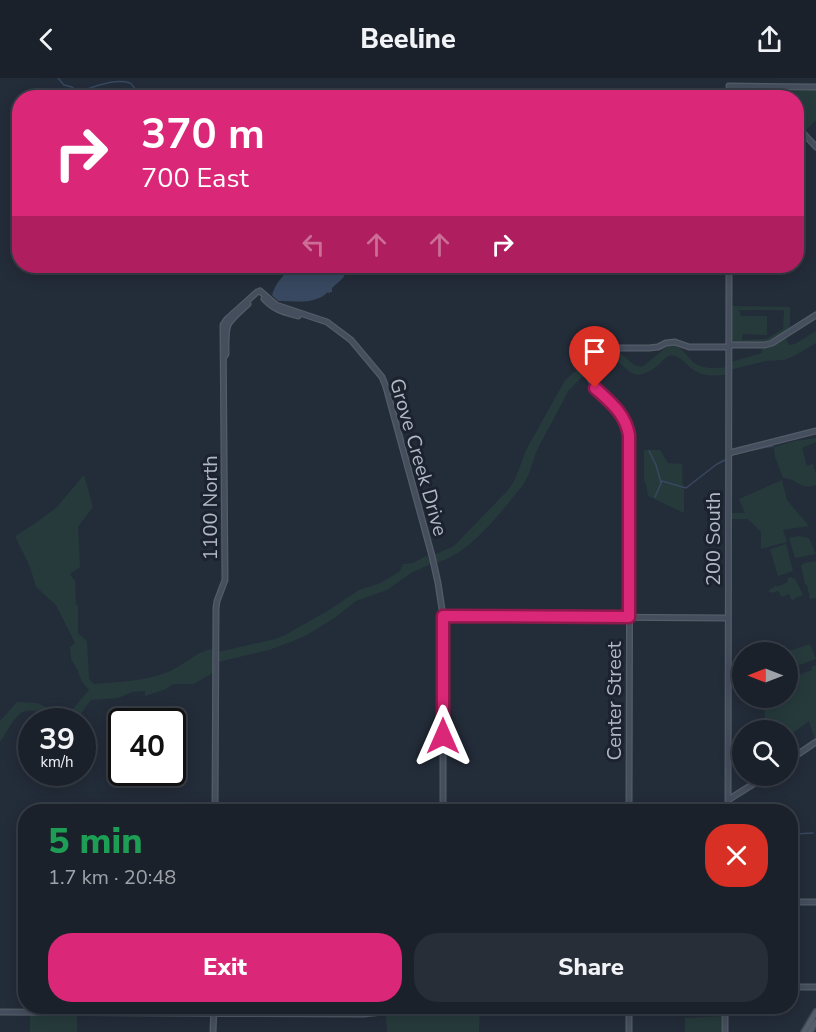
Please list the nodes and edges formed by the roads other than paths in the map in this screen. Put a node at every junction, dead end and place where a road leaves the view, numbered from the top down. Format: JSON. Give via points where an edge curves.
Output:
{"nodes":[{"id":1,"x":816,"y":87,"type":"edge"},
{"id":2,"x":729,"y":90,"type":"edge"},
{"id":3,"x":805,"y":135,"type":"dead end"},
{"id":4,"x":816,"y":147,"type":"edge"},
{"id":5,"x":729,"y":273,"type":"edge"},
{"id":6,"x":260,"y":291,"type":"joint"},
{"id":7,"x":816,"y":315,"type":"edge"},
{"id":8,"x":729,"y":346,"type":"junction"},
{"id":9,"x":816,"y":431,"type":"edge"},
{"id":10,"x":729,"y":453,"type":"junction"},
{"id":11,"x":443,"y":616,"type":"junction"},
{"id":12,"x":629,"y":617,"type":"junction"},
{"id":13,"x":728,"y":618,"type":"junction"},
{"id":14,"x":816,"y":742,"type":"edge"},
{"id":15,"x":798,"y":754,"type":"edge"},
{"id":16,"x":750,"y":786,"type":"edge"},
{"id":17,"x":728,"y":800,"type":"junction"},
{"id":18,"x":215,"y":804,"type":"edge"},
{"id":19,"x":443,"y":804,"type":"edge"},
{"id":20,"x":629,"y":804,"type":"edge"},
{"id":21,"x":728,"y":804,"type":"edge"},
{"id":22,"x":798,"y":902,"type":"edge"},
{"id":23,"x":816,"y":902,"type":"edge"},
{"id":24,"x":798,"y":987,"type":"edge"},
{"id":25,"x":816,"y":987,"type":"edge"},
{"id":26,"x":0,"y":1012,"type":"edge"},
{"id":27,"x":18,"y":1012,"type":"edge"},
{"id":28,"x":816,"y":1012,"type":"edge"},
{"id":29,"x":214,"y":1014,"type":"edge"},
{"id":30,"x":629,"y":1014,"type":"edge"},
{"id":31,"x":725,"y":1014,"type":"edge"},
{"id":32,"x":816,"y":1023,"type":"edge"},
{"id":33,"x":816,"y":1031,"type":"edge"},
{"id":34,"x":213,"y":1032,"type":"edge"},
{"id":35,"x":629,"y":1032,"type":"edge"},
{"id":36,"x":725,"y":1032,"type":"edge"},
{"id":37,"x":804,"y":1032,"type":"edge"},
{"id":38,"x":810,"y":1032,"type":"edge"}],
"edges":[{"from":1,"to":2,"type":"street","via":[[729,86]]},
{"from":3,"to":4,"type":"street"},
{"from":5,"to":8,"type":"street","name":"200 South"},
{"from":6,"to":11,"type":"street","name":"Grove Creek Drive","via":[[276,310],[331,325],[351,340],[382,377],[432,556]]},
{"from":6,"to":18,"type":"street","name":"1100 North","via":[[226,318],[223,325],[225,580],[216,608]]},
{"from":7,"to":8,"type":"street","via":[[772,344]]},
{"from":8,"to":10,"type":"street","name":"200 South"},
{"from":8,"to":12,"type":"street","name":"Center Street","via":[[689,347],[675,342],[648,348],[598,349],[587,354],[588,375],[595,388],[619,411],[629,435]]},
{"from":9,"to":10,"type":"street"},
{"from":10,"to":13,"type":"street","name":"200 South"},
{"from":11,"to":12,"type":"street"},
{"from":11,"to":19,"type":"street","name":"Grove Creek Drive"},
{"from":12,"to":13,"type":"street"},
{"from":12,"to":20,"type":"street","name":"Center Street"},
{"from":13,"to":17,"type":"street","name":"200 South"},
{"from":14,"to":15,"type":"street"},
{"from":16,"to":17,"type":"street"},
{"from":17,"to":21,"type":"street","name":"200 South"},
{"from":22,"to":23,"type":"street"},
{"from":24,"to":25,"type":"street"},
{"from":26,"to":27,"type":"street"},
{"from":28,"to":37,"type":"main road"},
{"from":29,"to":34,"type":"street"},
{"from":30,"to":35,"type":"street"},
{"from":31,"to":36,"type":"street"},
{"from":32,"to":33,"type":"main road"},
{"from":32,"to":38,"type":"main road"}]}
